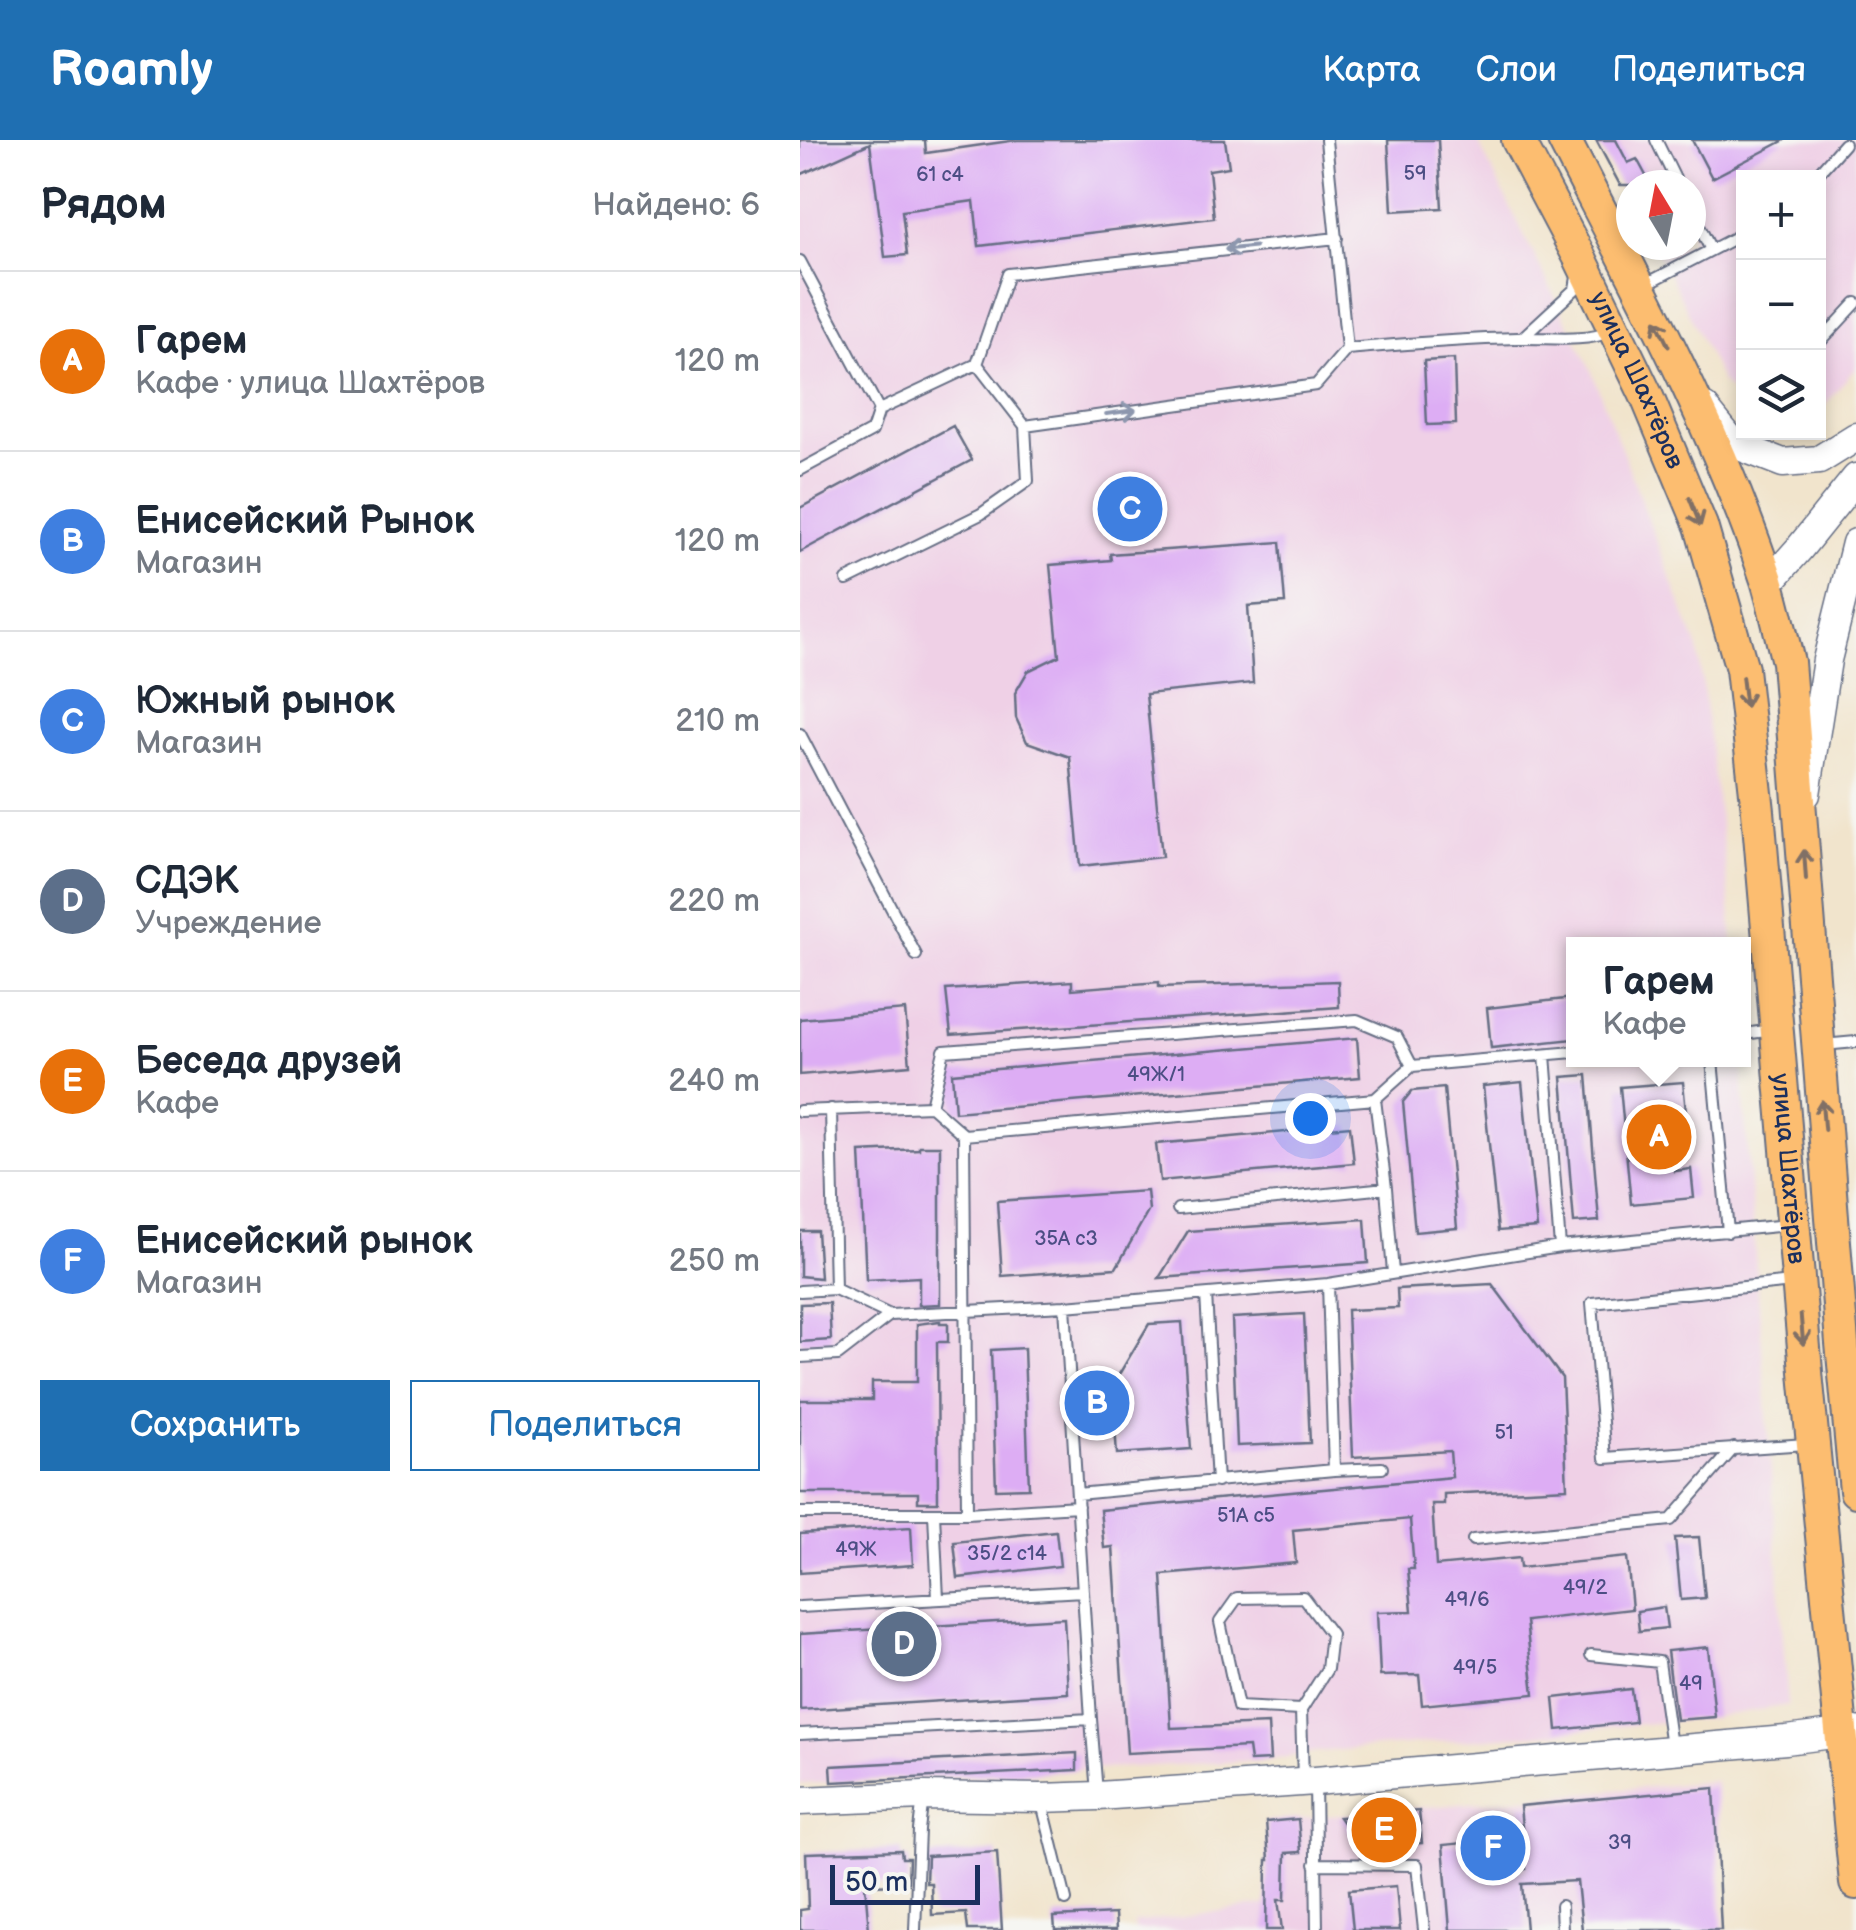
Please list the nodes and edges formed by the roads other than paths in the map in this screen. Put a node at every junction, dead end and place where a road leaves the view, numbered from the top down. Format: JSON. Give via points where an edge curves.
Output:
{"nodes":[{"id":1,"x":1326,"y":140,"type":"edge"},
{"id":2,"x":1518,"y":140,"type":"edge"},
{"id":3,"x":1564,"y":140,"type":"edge"},
{"id":4,"x":1656,"y":140,"type":"edge"},
{"id":5,"x":1843,"y":142,"type":"edge"},
{"id":6,"x":1856,"y":154,"type":"edge"},
{"id":7,"x":1671,"y":170,"type":"edge"},
{"id":8,"x":1820,"y":170,"type":"edge"},
{"id":9,"x":1736,"y":237,"type":"edge"},
{"id":10,"x":1337,"y":238,"type":"junction"},
{"id":11,"x":1706,"y":240,"type":"edge"},
{"id":12,"x":1711,"y":250,"type":"junction"},
{"id":13,"x":1580,"y":258,"type":"junction"},
{"id":14,"x":800,"y":261,"type":"edge"},
{"id":15,"x":1639,"y":288,"type":"junction"},
{"id":16,"x":1856,"y":303,"type":"edge"},
{"id":17,"x":1616,"y":330,"type":"junction"},
{"id":18,"x":1826,"y":335,"type":"edge"},
{"id":19,"x":1522,"y":338,"type":"junction"},
{"id":20,"x":1347,"y":349,"type":"junction"},
{"id":21,"x":977,"y":364,"type":"junction"},
{"id":22,"x":1690,"y":390,"type":"junction"},
{"id":23,"x":879,"y":410,"type":"junction"},
{"id":24,"x":1025,"y":426,"type":"junction"},
{"id":25,"x":1856,"y":437,"type":"edge"},
{"id":26,"x":800,"y":470,"type":"edge"},
{"id":27,"x":1856,"y":478,"type":"edge"},
{"id":28,"x":1856,"y":543,"type":"edge"},
{"id":29,"x":848,"y":580,"type":"dead end"},
{"id":30,"x":1768,"y":584,"type":"junction"},
{"id":31,"x":1722,"y":598,"type":"junction"},
{"id":32,"x":800,"y":734,"type":"edge"},
{"id":33,"x":1802,"y":820,"type":"junction"},
{"id":34,"x":916,"y":955,"type":"dead end"},
{"id":35,"x":1777,"y":1029,"type":"junction"},
{"id":36,"x":1751,"y":1033,"type":"edge"},
{"id":37,"x":1856,"y":1042,"type":"edge"},
{"id":38,"x":1818,"y":1046,"type":"junction"},
{"id":39,"x":1566,"y":1053,"type":"edge"},
{"id":40,"x":1545,"y":1055,"type":"junction"},
{"id":41,"x":1412,"y":1066,"type":"junction"},
{"id":42,"x":1713,"y":1067,"type":"edge"},
{"id":43,"x":1374,"y":1099,"type":"junction"},
{"id":44,"x":930,"y":1106,"type":"junction"},
{"id":45,"x":831,"y":1109,"type":"junction"},
{"id":46,"x":800,"y":1110,"type":"edge"},
{"id":47,"x":964,"y":1136,"type":"junction"},
{"id":48,"x":1386,"y":1188,"type":"junction"},
{"id":49,"x":1178,"y":1209,"type":"dead end"},
{"id":50,"x":1793,"y":1225,"type":"junction"},
{"id":51,"x":1728,"y":1232,"type":"junction"},
{"id":52,"x":1560,"y":1247,"type":"junction"},
{"id":53,"x":1393,"y":1273,"type":"junction"},
{"id":54,"x":1798,"y":1281,"type":"junction"},
{"id":55,"x":1328,"y":1284,"type":"junction"},
{"id":56,"x":800,"y":1290,"type":"edge"},
{"id":57,"x":835,"y":1290,"type":"junction"},
{"id":58,"x":1206,"y":1295,"type":"junction"},
{"id":59,"x":1065,"y":1306,"type":"junction"},
{"id":60,"x":964,"y":1310,"type":"junction"},
{"id":61,"x":890,"y":1314,"type":"junction"},
{"id":62,"x":1849,"y":1342,"type":"edge"},
{"id":63,"x":800,"y":1357,"type":"edge"},
{"id":64,"x":1814,"y":1444,"type":"junction"},
{"id":65,"x":1735,"y":1447,"type":"junction"},
{"id":66,"x":1382,"y":1468,"type":"dead end"},
{"id":67,"x":1334,"y":1470,"type":"junction"},
{"id":68,"x":1217,"y":1482,"type":"junction"},
{"id":69,"x":1856,"y":1491,"type":"edge"},
{"id":70,"x":1078,"y":1500,"type":"junction"},
{"id":71,"x":800,"y":1513,"type":"edge"},
{"id":72,"x":934,"y":1513,"type":"junction"},
{"id":73,"x":967,"y":1513,"type":"junction"},
{"id":74,"x":1473,"y":1540,"type":"dead end"},
{"id":75,"x":1082,"y":1591,"type":"junction"},
{"id":76,"x":938,"y":1599,"type":"junction"},
{"id":77,"x":800,"y":1607,"type":"edge"},
{"id":78,"x":1591,"y":1654,"type":"dead end"},
{"id":79,"x":1301,"y":1710,"type":"junction"},
{"id":80,"x":1091,"y":1719,"type":"junction"},
{"id":81,"x":1848,"y":1732,"type":"edge"},
{"id":82,"x":800,"y":1734,"type":"edge"},
{"id":83,"x":1672,"y":1750,"type":"junction"},
{"id":84,"x":1309,"y":1781,"type":"junction"},
{"id":85,"x":923,"y":1796,"type":"junction"},
{"id":86,"x":1098,"y":1796,"type":"junction"},
{"id":87,"x":1041,"y":1798,"type":"junction"},
{"id":88,"x":800,"y":1801,"type":"edge"},
{"id":89,"x":1315,"y":1864,"type":"junction"},
{"id":90,"x":1856,"y":1882,"type":"edge"},
{"id":91,"x":1066,"y":1900,"type":"dead end"},
{"id":92,"x":1560,"y":1906,"type":"dead end"},
{"id":93,"x":915,"y":1930,"type":"edge"},
{"id":94,"x":1317,"y":1930,"type":"edge"},
{"id":95,"x":1424,"y":1930,"type":"edge"},
{"id":96,"x":1562,"y":1930,"type":"edge"}],
"edges":[{"from":1,"to":10,"type":"lane"},
{"from":2,"to":13,"type":"main road","name":"улица Шахтёров"},
{"from":3,"to":15,"type":"main road","name":"улица Шахтёров"},
{"from":4,"to":7,"type":"lane"},
{"from":5,"to":6,"type":"lane"},
{"from":5,"to":8,"type":"lane"},
{"from":9,"to":12,"type":"lane"},
{"from":10,"to":20,"type":"lane"},
{"from":10,"to":21,"type":"lane","one_way":true,"via":[[1008,274]]},
{"from":11,"to":12,"type":"lane"},
{"from":12,"to":15,"type":"lane"},
{"from":13,"to":17,"type":"main road","name":"улица Шахтёров"},
{"from":13,"to":19,"type":"lane","via":[[1575,289]]},
{"from":14,"to":23,"type":"lane"},
{"from":22,"to":15,"type":"main road","name":"улица Шахтёров","one_way":true},
{"from":16,"to":18,"type":"lane"},
{"from":17,"to":19,"type":"lane","via":[[1592,339]]},
{"from":17,"to":31,"type":"main road","name":"улица Шахтёров","one_way":true,"via":[[1702,526]]},
{"from":19,"to":20,"type":"lane"},
{"from":24,"to":20,"type":"lane","one_way":true,"via":[[1316,385]]},
{"from":21,"to":23,"type":"lane"},
{"from":21,"to":24,"type":"lane"},
{"from":22,"to":25,"type":"street","via":[[1734,444],[1783,463],[1820,460]]},
{"from":22,"to":30,"type":"main road","name":"улица Шахтёров"},
{"from":23,"to":26,"type":"lane","via":[[872,432]]},
{"from":24,"to":29,"type":"lane","via":[[1028,481],[981,514]]},
{"from":27,"to":30,"type":"street"},
{"from":28,"to":33,"type":"street","via":[[1828,660]]},
{"from":30,"to":31,"type":"main road"},
{"from":30,"to":33,"type":"main road","name":"улица Шахтёров","via":[[1788,662]]},
{"from":31,"to":35,"type":"main road","name":"улица Шахтёров","one_way":true,"via":[[1742,670]]},
{"from":32,"to":34,"type":"lane"},
{"from":38,"to":33,"type":"main road","name":"улица Шахтёров","one_way":true},
{"from":35,"to":36,"type":"lane"},
{"from":35,"to":50,"type":"main road","name":"улица Шахтёров"},
{"from":37,"to":38,"type":"lane"},
{"from":62,"to":38,"type":"main road","name":"улица Шахтёров","one_way":true},
{"from":39,"to":40,"type":"lane"},
{"from":40,"to":41,"type":"lane"},
{"from":40,"to":52,"type":"lane"},
{"from":41,"to":43,"type":"lane"},
{"from":41,"to":44,"type":"lane","via":[[1397,1037],[1357,1020],[944,1051]]},
{"from":42,"to":51,"type":"lane"},
{"from":43,"to":47,"type":"lane"},
{"from":43,"to":48,"type":"lane"},
{"from":44,"to":45,"type":"lane"},
{"from":44,"to":47,"type":"lane"},
{"from":45,"to":46,"type":"lane"},
{"from":45,"to":57,"type":"lane"},
{"from":47,"to":60,"type":"lane"},
{"from":48,"to":49,"type":"lane"},
{"from":48,"to":53,"type":"lane"},
{"from":50,"to":51,"type":"lane"},
{"from":50,"to":54,"type":"main road","name":"улица Шахтёров"},
{"from":51,"to":52,"type":"lane"},
{"from":52,"to":53,"type":"lane"},
{"from":53,"to":55,"type":"lane"},
{"from":54,"to":64,"type":"main road","name":"улица Шахтёров","one_way":true},
{"from":54,"to":65,"type":"lane","via":[[1592,1303],[1605,1458]]},
{"from":55,"to":58,"type":"lane"},
{"from":55,"to":67,"type":"lane"},
{"from":56,"to":57,"type":"lane"},
{"from":57,"to":61,"type":"lane"},
{"from":58,"to":59,"type":"lane"},
{"from":58,"to":68,"type":"lane"},
{"from":59,"to":60,"type":"lane"},
{"from":59,"to":70,"type":"lane"},
{"from":60,"to":61,"type":"lane"},
{"from":60,"to":73,"type":"lane"},
{"from":61,"to":63,"type":"lane","via":[[838,1355]]},
{"from":62,"to":69,"type":"main road","name":"улица Шахтёров"},
{"from":64,"to":65,"type":"lane"},
{"from":64,"to":81,"type":"main road","name":"улица Шахтёров"},
{"from":65,"to":74,"type":"lane","via":[[1671,1520]]},
{"from":66,"to":67,"type":"lane"},
{"from":67,"to":68,"type":"lane"},
{"from":68,"to":70,"type":"lane"},
{"from":70,"to":73,"type":"lane"},
{"from":70,"to":75,"type":"lane"},
{"from":71,"to":72,"type":"lane"},
{"from":72,"to":73,"type":"lane"},
{"from":72,"to":76,"type":"lane"},
{"from":75,"to":76,"type":"lane"},
{"from":75,"to":80,"type":"lane"},
{"from":76,"to":77,"type":"lane"},
{"from":78,"to":83,"type":"lane","via":[[1659,1662]]},
{"from":79,"to":79,"type":"lane","via":[[1238,1706],[1220,1622],[1237,1598],[1303,1598],[1331,1634],[1327,1668]]},
{"from":79,"to":84,"type":"lane"},
{"from":80,"to":82,"type":"lane"},
{"from":80,"to":86,"type":"lane"},
{"from":81,"to":83,"type":"street"},
{"from":81,"to":90,"type":"main road","name":"улица Шахтёров"},
{"from":83,"to":84,"type":"street"},
{"from":84,"to":86,"type":"street"},
{"from":84,"to":89,"type":"lane"},
{"from":85,"to":87,"type":"street"},
{"from":85,"to":88,"type":"street"},
{"from":85,"to":93,"type":"lane"},
{"from":86,"to":87,"type":"street"},
{"from":87,"to":91,"type":"lane"},
{"from":89,"to":94,"type":"lane"},
{"from":89,"to":95,"type":"lane","via":[[1417,1864]]},
{"from":92,"to":96,"type":"lane"}]}
